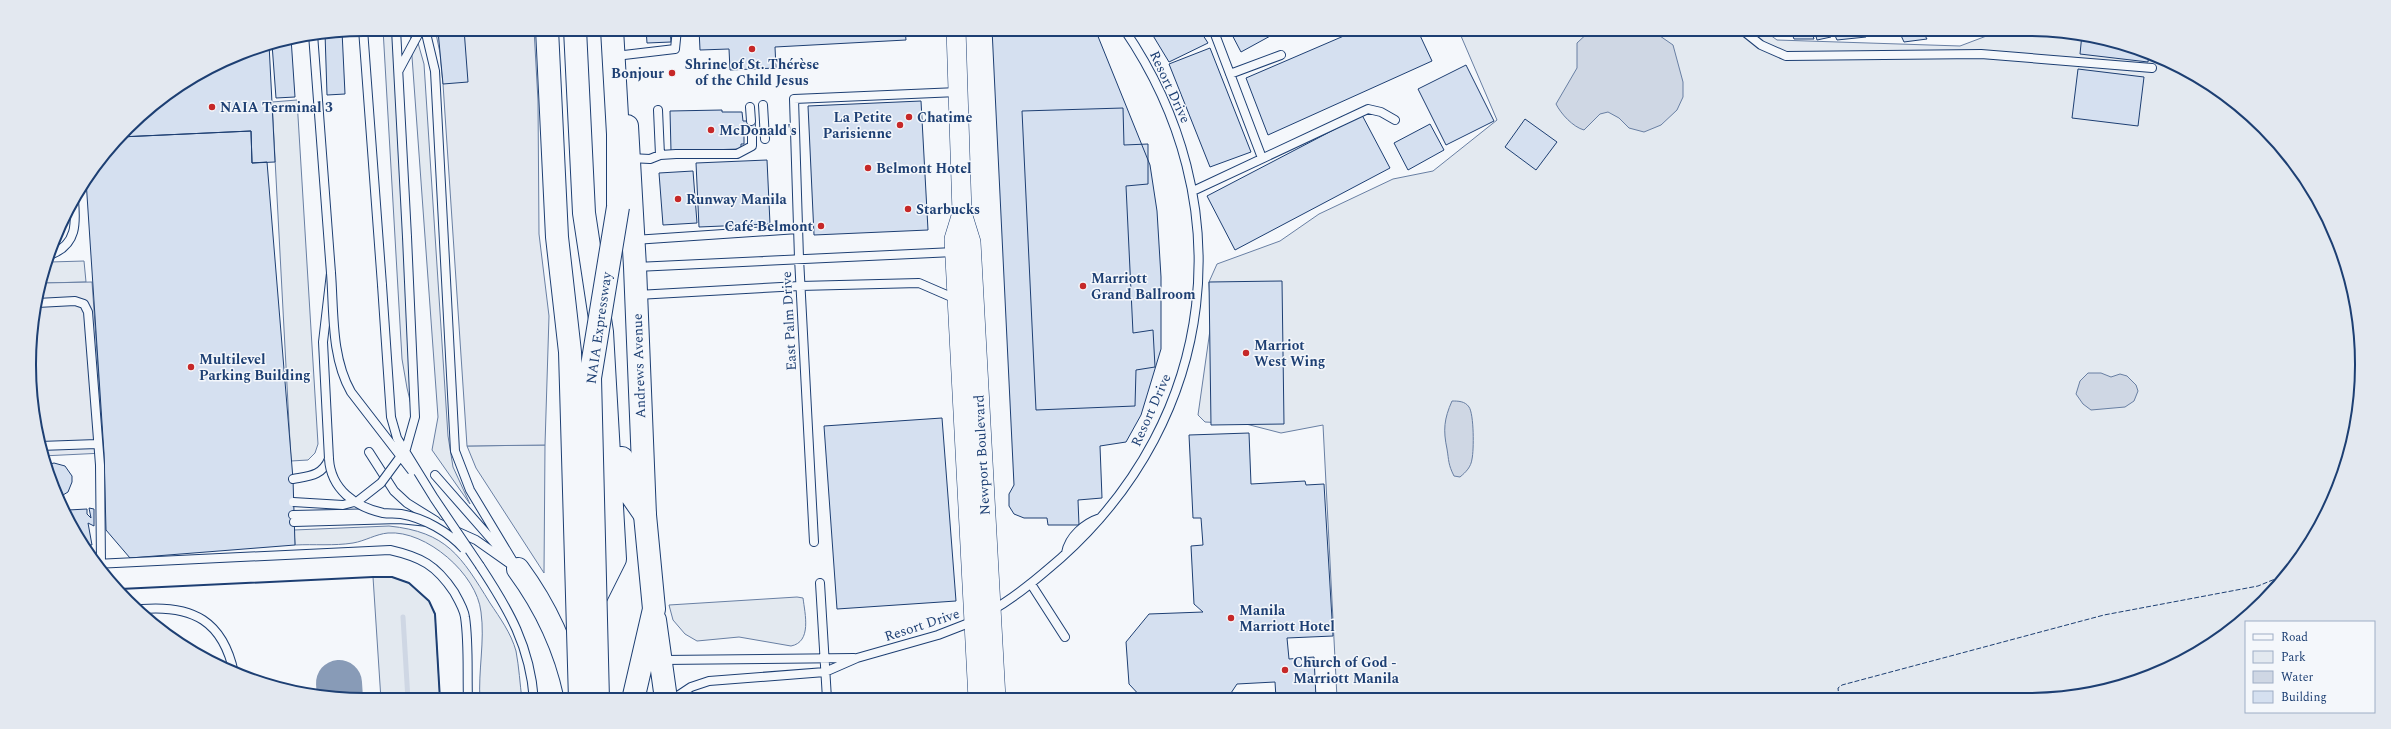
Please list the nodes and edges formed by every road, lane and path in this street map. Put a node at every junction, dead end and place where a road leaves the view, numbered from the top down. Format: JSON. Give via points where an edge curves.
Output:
{"nodes":[{"id":1,"x":364,"y":36,"type":"edge"},
{"id":2,"x":396,"y":36,"type":"edge"},
{"id":3,"x":417,"y":36,"type":"edge"},
{"id":4,"x":426,"y":36,"type":"edge"},
{"id":5,"x":558,"y":36,"type":"edge"},
{"id":6,"x":558,"y":36,"type":"edge"},
{"id":7,"x":559,"y":36,"type":"edge"},
{"id":8,"x":590,"y":36,"type":"edge"},
{"id":9,"x":612,"y":36,"type":"edge"},
{"id":10,"x":623,"y":36,"type":"edge"},
{"id":11,"x":676,"y":36,"type":"edge"},
{"id":12,"x":956,"y":36,"type":"edge"},
{"id":13,"x":1129,"y":36,"type":"edge"},
{"id":14,"x":1216,"y":36,"type":"edge"},
{"id":15,"x":1750,"y":36,"type":"edge"},
{"id":16,"x":313,"y":40,"type":"edge"},
{"id":17,"x":624,"y":55,"type":"junction"},
{"id":18,"x":1281,"y":55,"type":"dead end"},
{"id":19,"x":2152,"y":68,"type":"dead end"},
{"id":20,"x":398,"y":71,"type":"junction"},
{"id":21,"x":1230,"y":74,"type":"junction"},
{"id":22,"x":959,"y":92,"type":"junction"},
{"id":23,"x":763,"y":105,"type":"dead end"},
{"id":24,"x":750,"y":107,"type":"dead end"},
{"id":25,"x":658,"y":110,"type":"dead end"},
{"id":26,"x":1395,"y":120,"type":"dead end"},
{"id":27,"x":751,"y":121,"type":"dead end"},
{"id":28,"x":752,"y":133,"type":"dead end"},
{"id":29,"x":765,"y":139,"type":"dead end"},
{"id":30,"x":660,"y":155,"type":"junction"},
{"id":31,"x":629,"y":158,"type":"junction"},
{"id":32,"x":1262,"y":158,"type":"junction"},
{"id":33,"x":1193,"y":192,"type":"junction"},
{"id":34,"x":75,"y":210,"type":"edge"},
{"id":35,"x":592,"y":212,"type":"junction"},
{"id":36,"x":962,"y":213,"type":"junction"},
{"id":37,"x":798,"y":229,"type":"junction"},
{"id":38,"x":633,"y":240,"type":"junction"},
{"id":39,"x":954,"y":252,"type":"junction"},
{"id":40,"x":56,"y":253,"type":"edge"},
{"id":41,"x":799,"y":258,"type":"junction"},
{"id":42,"x":635,"y":267,"type":"junction"},
{"id":43,"x":331,"y":273,"type":"junction"},
{"id":44,"x":800,"y":286,"type":"junction"},
{"id":45,"x":636,"y":296,"type":"junction"},
{"id":46,"x":957,"y":299,"type":"junction"},
{"id":47,"x":42,"y":303,"type":"edge"},
{"id":48,"x":97,"y":444,"type":"junction"},
{"id":49,"x":46,"y":446,"type":"edge"},
{"id":50,"x":369,"y":452,"type":"dead end"},
{"id":51,"x":329,"y":459,"type":"junction"},
{"id":52,"x":435,"y":475,"type":"dead end"},
{"id":53,"x":292,"y":479,"type":"dead end"},
{"id":54,"x":434,"y":498,"type":"junction"},
{"id":55,"x":293,"y":502,"type":"dead end"},
{"id":56,"x":383,"y":513,"type":"junction"},
{"id":57,"x":645,"y":515,"type":"junction"},
{"id":58,"x":438,"y":523,"type":"junction"},
{"id":59,"x":814,"y":542,"type":"dead end"},
{"id":60,"x":98,"y":556,"type":"edge"},
{"id":61,"x":104,"y":564,"type":"edge"},
{"id":62,"x":480,"y":566,"type":"junction"},
{"id":63,"x":518,"y":569,"type":"junction"},
{"id":64,"x":820,"y":583,"type":"dead end"},
{"id":65,"x":1031,"y":584,"type":"junction"},
{"id":66,"x":145,"y":609,"type":"edge"},
{"id":67,"x":654,"y":609,"type":"junction"},
{"id":68,"x":992,"y":610,"type":"junction"},
{"id":69,"x":973,"y":621,"type":"junction"},
{"id":70,"x":1065,"y":637,"type":"dead end"},
{"id":71,"x":574,"y":640,"type":"junction"},
{"id":72,"x":824,"y":657,"type":"junction"},
{"id":73,"x":857,"y":658,"type":"junction"},
{"id":74,"x":661,"y":660,"type":"junction"},
{"id":75,"x":231,"y":665,"type":"edge"},
{"id":76,"x":825,"y":672,"type":"junction"},
{"id":77,"x":468,"y":693,"type":"edge"},
{"id":78,"x":533,"y":693,"type":"edge"},
{"id":79,"x":575,"y":693,"type":"edge"},
{"id":80,"x":577,"y":693,"type":"edge"},
{"id":81,"x":577,"y":693,"type":"edge"},
{"id":82,"x":598,"y":693,"type":"edge"},
{"id":83,"x":635,"y":693,"type":"edge"},
{"id":84,"x":665,"y":693,"type":"edge"},
{"id":85,"x":684,"y":693,"type":"edge"},
{"id":86,"x":827,"y":693,"type":"edge"},
{"id":87,"x":978,"y":693,"type":"edge"},
{"id":88,"x":996,"y":693,"type":"edge"}],
"edges":[{"from":1,"to":54,"type":"lane","bridge":true,"via":[[391,416],[397,438]]},
{"from":2,"to":20,"type":"lane"},
{"from":3,"to":20,"type":"lane"},
{"from":4,"to":63,"type":"lane","via":[[434,71],[455,451],[470,490]]},
{"from":5,"to":71,"type":"main road"},
{"from":6,"to":80,"type":"main road","name":"NAIA Expressway","bridge":true,"via":[[557,237],[570,352]]},
{"from":7,"to":35,"type":"main road"},
{"from":8,"to":35,"type":"main road"},
{"from":9,"to":82,"type":"main road","name":"NAIA Expressway","bridge":true,"via":[[618,134],[618,207],[590,378]]},
{"from":10,"to":17,"type":"main road","name":"Andrews Avenue"},
{"from":11,"to":17,"type":"lane","via":[[675,49]]},
{"from":12,"to":22,"type":"street","name":"Newport Boulevard"},
{"from":13,"to":33,"type":"lane","name":"Resort Drive","via":[[1143,56],[1165,99],[1182,145]]},
{"from":14,"to":21,"type":"lane"},
{"from":15,"to":19,"type":"lane","via":[[1761,45],[1786,56],[1981,54]]},
{"from":16,"to":43,"type":"lane"},
{"from":17,"to":31,"type":"main road","name":"Andrews Avenue"},
{"from":18,"to":21,"type":"lane"},
{"from":20,"to":55,"type":"lane","bridge":true,"via":[[415,417],[406,448],[381,483],[358,501],[343,505]]},
{"from":21,"to":32,"type":"lane"},
{"from":22,"to":36,"type":"street","name":"Newport Boulevard"},
{"from":22,"to":37,"type":"lane","name":"East Palm Drive","via":[[794,100]]},
{"from":23,"to":29,"type":"lane"},
{"from":24,"to":27,"type":"lane"},
{"from":25,"to":30,"type":"lane"},
{"from":26,"to":32,"type":"lane","via":[[1381,112],[1368,110]]},
{"from":28,"to":30,"type":"lane","via":[[752,146],[737,154]]},
{"from":30,"to":31,"type":"lane","via":[[650,159]]},
{"from":31,"to":38,"type":"main road","name":"Andrews Avenue"},
{"from":32,"to":33,"type":"lane"},
{"from":33,"to":65,"type":"lane","name":"Resort Drive","via":[[1198,228],[1199,265],[1195,309],[1182,374],[1166,417],[1133,477],[1101,518],[1087,522],[1068,544],[1066,553]]},
{"from":34,"to":40,"type":"lane","via":[[74,234],[62,250]]},
{"from":35,"to":57,"type":"main road","via":[[612,301],[617,420],[625,486]]},
{"from":35,"to":71,"type":"main road","via":[[602,332],[614,559]]},
{"from":36,"to":39,"type":"street","name":"Newport Boulevard","via":[[954,239]]},
{"from":36,"to":68,"type":"street","name":"Newport Boulevard","via":[[971,242]]},
{"from":37,"to":38,"type":"lane"},
{"from":37,"to":41,"type":"lane","name":"East Palm Drive"},
{"from":38,"to":42,"type":"main road","name":"Andrews Avenue"},
{"from":39,"to":41,"type":"lane"},
{"from":39,"to":46,"type":"street","name":"Newport Boulevard"},
{"from":41,"to":42,"type":"lane"},
{"from":41,"to":44,"type":"lane","name":"East Palm Drive"},
{"from":42,"to":45,"type":"main road","name":"Andrews Avenue"},
{"from":43,"to":51,"type":"lane","bridge":true,"via":[[323,342]]},
{"from":43,"to":54,"type":"lane","bridge":true,"via":[[338,362],[343,378],[351,392]]},
{"from":44,"to":45,"type":"lane"},
{"from":44,"to":46,"type":"lane","via":[[919,284]]},
{"from":44,"to":59,"type":"lane","name":"East Palm Drive"},
{"from":45,"to":57,"type":"main road","name":"Andrews Avenue"},
{"from":46,"to":69,"type":"street","name":"Newport Boulevard"},
{"from":47,"to":48,"type":"lane","via":[[75,300],[84,304],[88,312]]},
{"from":48,"to":49,"type":"lane"},
{"from":48,"to":60,"type":"lane","via":[[100,465]]},
{"from":50,"to":58,"type":"lane","via":[[394,491],[407,503]]},
{"from":51,"to":53,"type":"lane","via":[[326,467],[317,475]]},
{"from":51,"to":56,"type":"lane","bridge":true,"via":[[332,476],[345,494],[360,505]]},
{"from":52,"to":63,"type":"lane"},
{"from":54,"to":62,"type":"lane","bridge":true},
{"from":56,"to":58,"type":"lane","via":[[294,518],[399,519]]},
{"from":56,"to":62,"type":"lane","bridge":true,"via":[[401,514],[443,531],[462,546]]},
{"from":57,"to":67,"type":"main road","name":"Andrews Avenue"},
{"from":58,"to":63,"type":"lane","via":[[476,540]]},
{"from":61,"to":77,"type":"lane","via":[[390,550],[410,555],[432,565],[446,580],[458,599],[465,616]]},
{"from":62,"to":78,"type":"lane","via":[[513,619],[524,645],[532,675]]},
{"from":63,"to":79,"type":"main road","via":[[555,630]]},
{"from":64,"to":72,"type":"lane"},
{"from":65,"to":68,"type":"lane","name":"Resort Drive"},
{"from":65,"to":70,"type":"lane"},
{"from":66,"to":75,"type":"lane","via":[[180,610],[205,621],[224,642]]},
{"from":67,"to":74,"type":"main road"},
{"from":67,"to":83,"type":"main road","name":"Andrews Avenue"},
{"from":68,"to":69,"type":"lane","name":"Resort Drive"},
{"from":68,"to":88,"type":"street","name":"Newport Boulevard"},
{"from":69,"to":73,"type":"lane","name":"Resort Drive","via":[[938,635]]},
{"from":69,"to":87,"type":"street","name":"Newport Boulevard"},
{"from":71,"to":81,"type":"main road"},
{"from":72,"to":73,"type":"lane","name":"Resort Drive"},
{"from":72,"to":74,"type":"lane","name":"Resort Drive"},
{"from":72,"to":76,"type":"lane"},
{"from":73,"to":76,"type":"lane","name":"Resort Drive"},
{"from":74,"to":84,"type":"main road"},
{"from":76,"to":85,"type":"lane","name":"Resort Drive","via":[[709,681]]},
{"from":76,"to":86,"type":"lane"}]}
